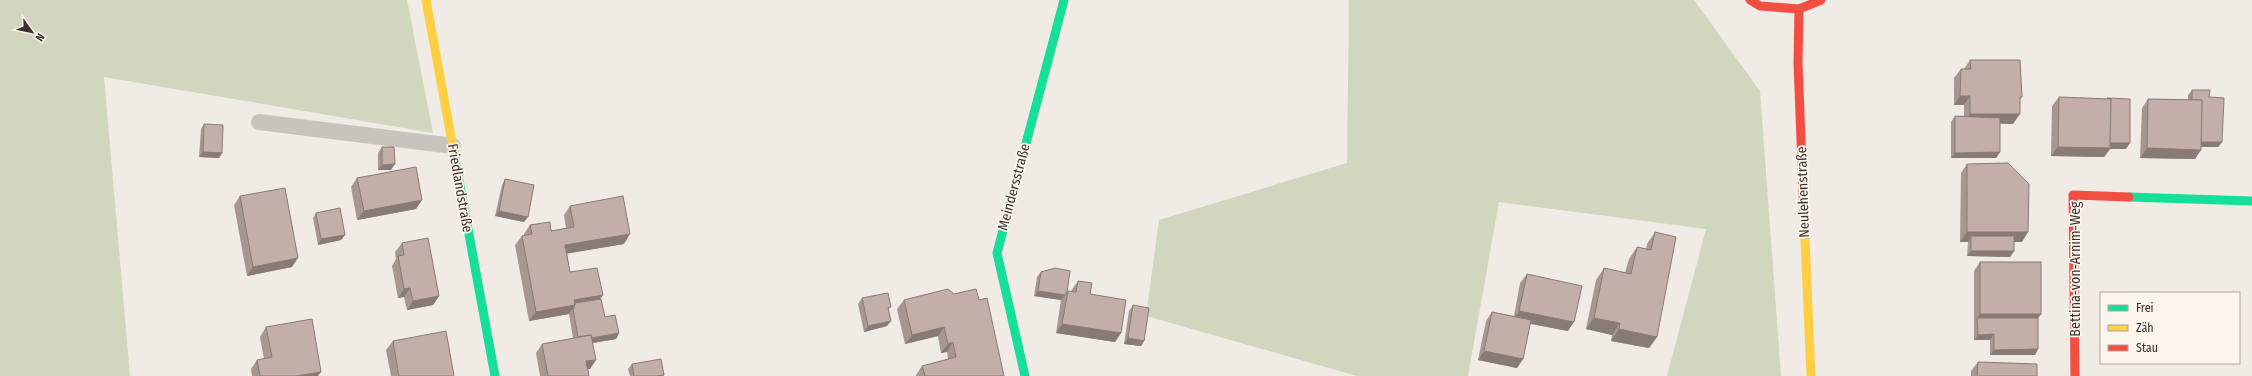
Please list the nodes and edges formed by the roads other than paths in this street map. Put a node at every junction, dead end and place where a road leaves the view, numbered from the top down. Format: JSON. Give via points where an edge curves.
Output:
{"nodes":[{"id":1,"x":426,"y":0,"type":"edge"},
{"id":2,"x":1064,"y":0,"type":"edge"},
{"id":3,"x":1750,"y":0,"type":"edge"},
{"id":4,"x":1822,"y":0,"type":"edge"},
{"id":5,"x":1799,"y":9,"type":"junction"},
{"id":6,"x":259,"y":122,"type":"dead end"},
{"id":7,"x":453,"y":146,"type":"junction"},
{"id":8,"x":2252,"y":201,"type":"edge"},
{"id":9,"x":495,"y":376,"type":"edge"},
{"id":10,"x":1025,"y":376,"type":"edge"},
{"id":11,"x":1811,"y":376,"type":"edge"},
{"id":12,"x":2075,"y":376,"type":"edge"}],
"edges":[{"from":1,"to":7,"type":"street","name":"Friedlandstraße"},
{"from":2,"to":10,"type":"street","name":"Meindersstraße","via":[[997,253]]},
{"from":3,"to":5,"type":"street","via":[[1760,6]]},
{"from":4,"to":5,"type":"street"},
{"from":5,"to":11,"type":"street","name":"Neulehenstraße","via":[[1798,63]]},
{"from":6,"to":7,"type":"lane"},
{"from":7,"to":9,"type":"street","name":"Friedlandstraße"},
{"from":8,"to":12,"type":"street","name":"Bettina-von-Arnim-Weg","via":[[2073,195]]}]}
